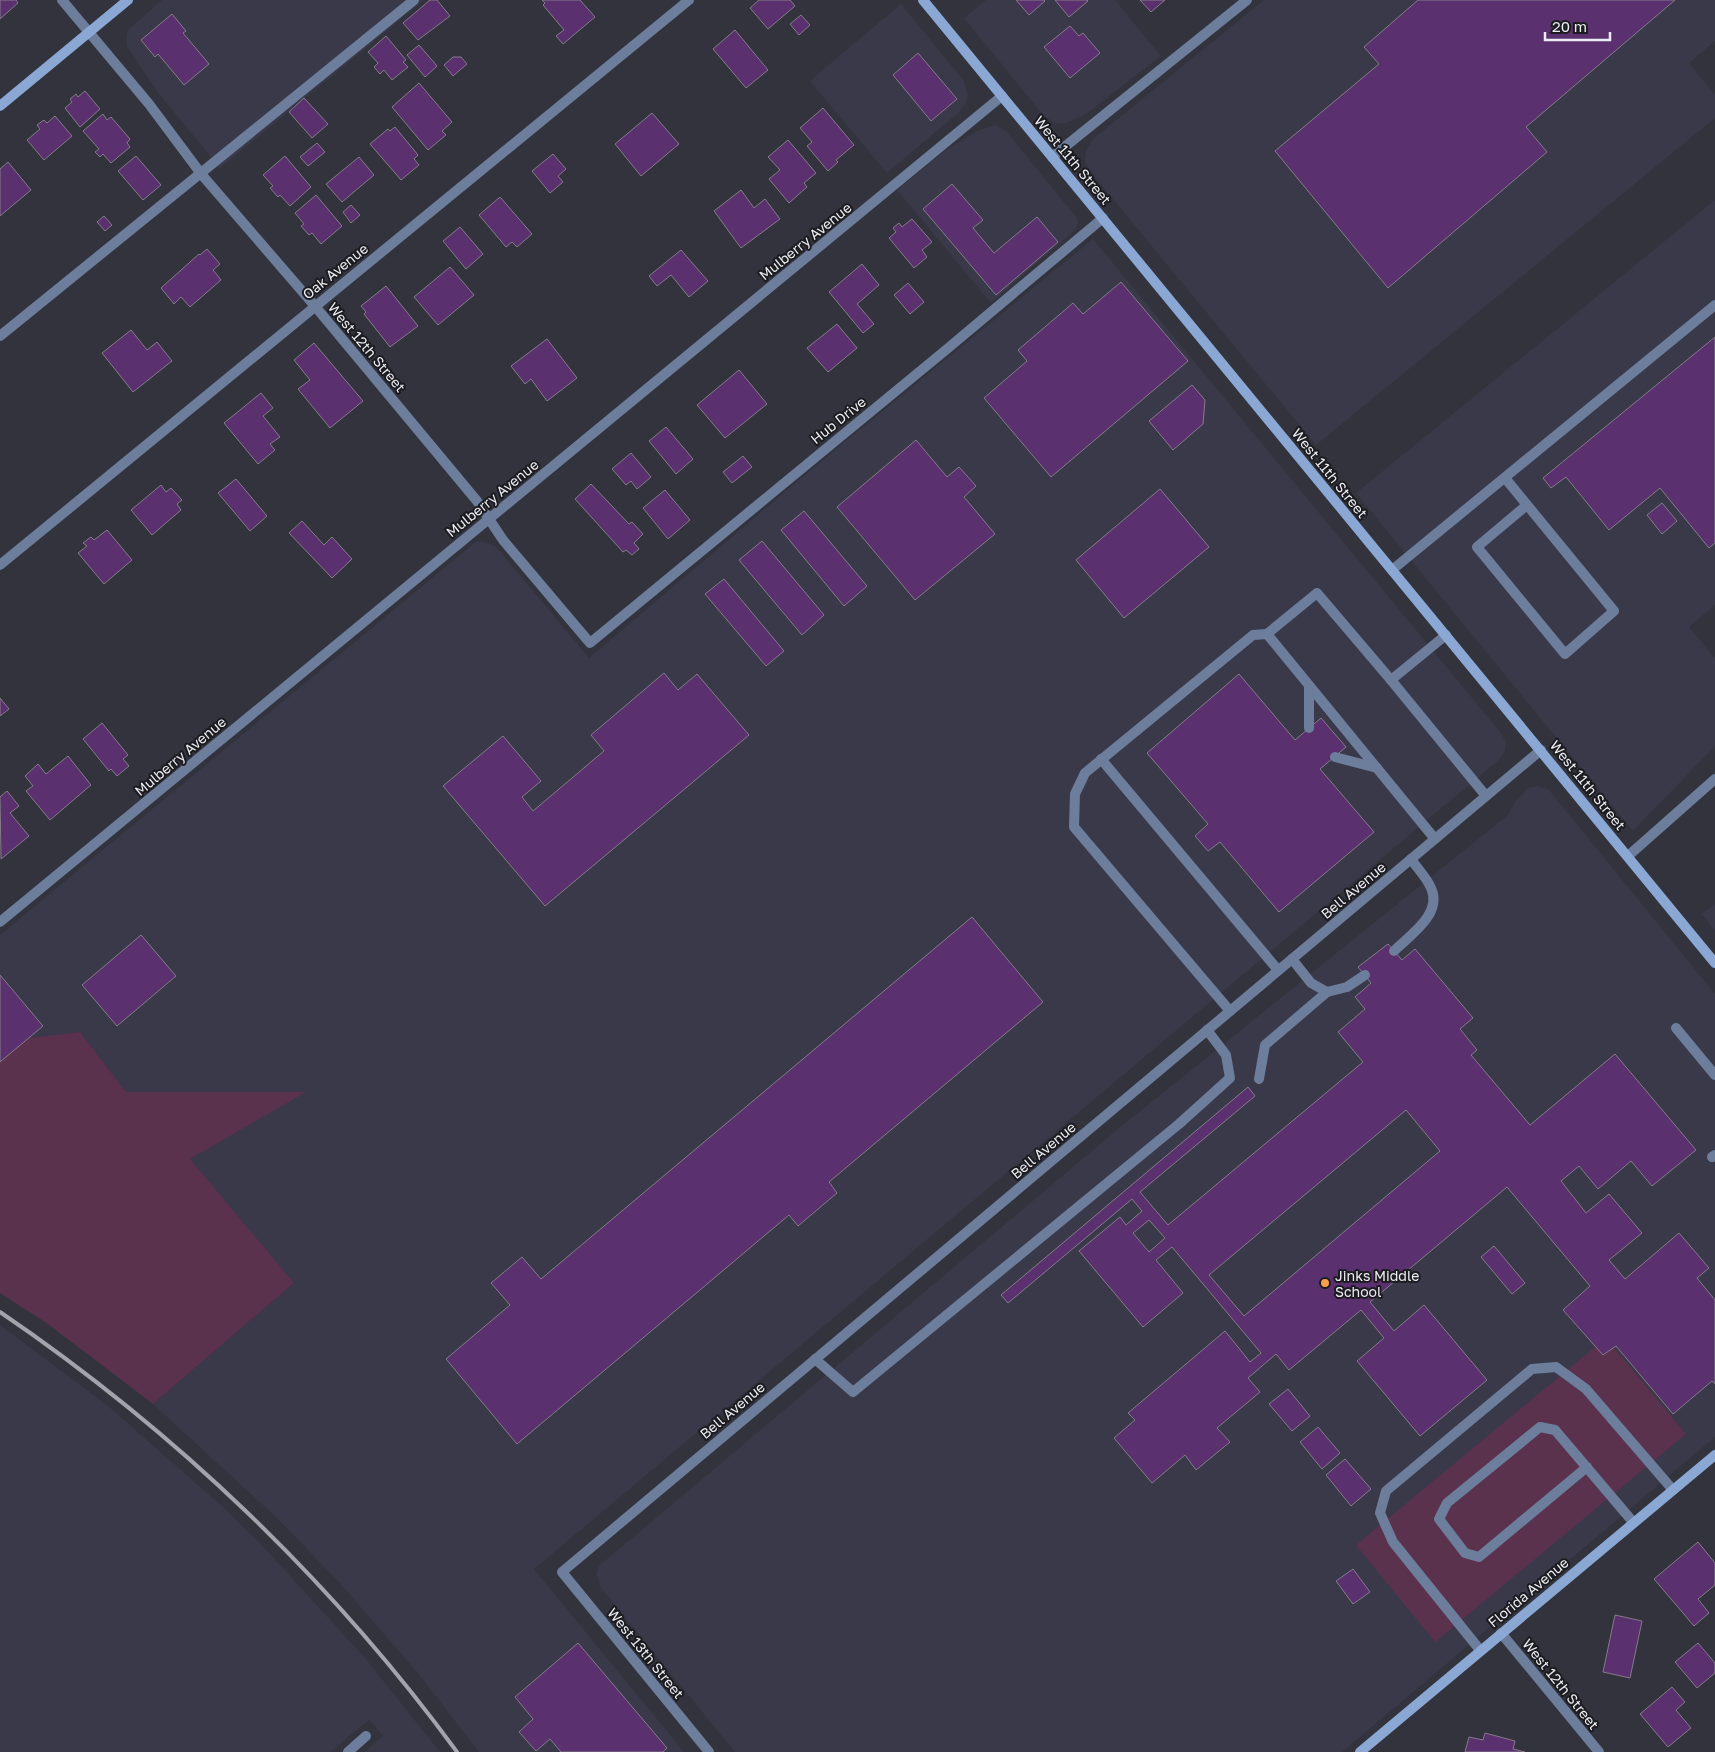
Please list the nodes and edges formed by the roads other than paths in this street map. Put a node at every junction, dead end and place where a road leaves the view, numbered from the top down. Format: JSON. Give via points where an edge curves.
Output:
{"nodes":[{"id":1,"x":62,"y":0,"type":"edge"},
{"id":2,"x":128,"y":0,"type":"edge"},
{"id":3,"x":414,"y":0,"type":"edge"},
{"id":4,"x":689,"y":0,"type":"edge"},
{"id":5,"x":923,"y":0,"type":"edge"},
{"id":6,"x":1247,"y":0,"type":"edge"},
{"id":7,"x":89,"y":32,"type":"junction"},
{"id":8,"x":1002,"y":96,"type":"junction"},
{"id":9,"x":0,"y":106,"type":"edge"},
{"id":10,"x":1052,"y":157,"type":"junction"},
{"id":11,"x":202,"y":174,"type":"junction"},
{"id":12,"x":1103,"y":218,"type":"junction"},
{"id":13,"x":314,"y":305,"type":"junction"},
{"id":14,"x":1715,"y":305,"type":"edge"},
{"id":15,"x":0,"y":336,"type":"edge"},
{"id":16,"x":1505,"y":478,"type":"junction"},
{"id":17,"x":1527,"y":505,"type":"junction"},
{"id":18,"x":488,"y":518,"type":"junction"},
{"id":19,"x":0,"y":565,"type":"edge"},
{"id":20,"x":1392,"y":570,"type":"junction"},
{"id":21,"x":1267,"y":634,"type":"junction"},
{"id":22,"x":1446,"y":635,"type":"junction"},
{"id":23,"x":590,"y":643,"type":"joint"},
{"id":24,"x":1391,"y":680,"type":"junction"},
{"id":25,"x":1309,"y":687,"type":"junction"},
{"id":26,"x":1310,"y":728,"type":"dead end"},
{"id":27,"x":1541,"y":750,"type":"junction"},
{"id":28,"x":1335,"y":757,"type":"dead end"},
{"id":29,"x":1101,"y":759,"type":"junction"},
{"id":30,"x":1377,"y":768,"type":"junction"},
{"id":31,"x":1715,"y":779,"type":"edge"},
{"id":32,"x":1486,"y":796,"type":"junction"},
{"id":33,"x":1435,"y":839,"type":"junction"},
{"id":34,"x":1628,"y":856,"type":"junction"},
{"id":35,"x":1411,"y":859,"type":"junction"},
{"id":36,"x":0,"y":922,"type":"edge"},
{"id":37,"x":1394,"y":951,"type":"dead end"},
{"id":38,"x":1292,"y":959,"type":"junction"},
{"id":39,"x":1715,"y":963,"type":"edge"},
{"id":40,"x":1278,"y":970,"type":"junction"},
{"id":41,"x":1365,"y":975,"type":"dead end"},
{"id":42,"x":1328,"y":992,"type":"junction"},
{"id":43,"x":1230,"y":1011,"type":"junction"},
{"id":44,"x":1676,"y":1028,"type":"dead end"},
{"id":45,"x":1207,"y":1030,"type":"junction"},
{"id":46,"x":1715,"y":1075,"type":"edge"},
{"id":47,"x":1259,"y":1079,"type":"dead end"},
{"id":48,"x":814,"y":1359,"type":"junction"},
{"id":49,"x":1715,"y":1455,"type":"edge"},
{"id":50,"x":1587,"y":1467,"type":"junction"},
{"id":51,"x":1673,"y":1490,"type":"junction"},
{"id":52,"x":1633,"y":1522,"type":"junction"},
{"id":53,"x":562,"y":1572,"type":"joint"},
{"id":54,"x":1501,"y":1633,"type":"junction"},
{"id":55,"x":1480,"y":1650,"type":"junction"},
{"id":56,"x":366,"y":1736,"type":"dead end"},
{"id":57,"x":348,"y":1752,"type":"edge"},
{"id":58,"x":709,"y":1752,"type":"edge"},
{"id":59,"x":1360,"y":1752,"type":"edge"},
{"id":60,"x":1599,"y":1752,"type":"edge"}],
"edges":[{"from":1,"to":7,"type":"street","name":"West 12th Street"},
{"from":2,"to":7,"type":"main road"},
{"from":3,"to":11,"type":"street"},
{"from":4,"to":13,"type":"street","name":"Oak Avenue"},
{"from":5,"to":8,"type":"main road","name":"West 11th Street"},
{"from":6,"to":10,"type":"street"},
{"from":7,"to":9,"type":"main road"},
{"from":7,"to":11,"type":"street","name":"West 12th Street"},
{"from":8,"to":10,"type":"main road","name":"West 11th Street"},
{"from":8,"to":18,"type":"street","name":"Mulberry Avenue"},
{"from":10,"to":12,"type":"main road","name":"West 11th Street"},
{"from":11,"to":13,"type":"street","name":"West 12th Street"},
{"from":11,"to":15,"type":"street"},
{"from":12,"to":20,"type":"main road","name":"West 11th Street"},
{"from":12,"to":23,"type":"street","name":"Hub Drive"},
{"from":13,"to":18,"type":"street","name":"West 12th Street"},
{"from":13,"to":19,"type":"street","name":"Oak Avenue"},
{"from":14,"to":16,"type":"street"},
{"from":16,"to":17,"type":"street"},
{"from":16,"to":20,"type":"street"},
{"from":17,"to":17,"type":"street","via":[[1614,612],[1565,654],[1476,548]]},
{"from":18,"to":23,"type":"street","name":"West 12th Street"},
{"from":18,"to":36,"type":"street","name":"Mulberry Avenue"},
{"from":20,"to":22,"type":"main road","name":"West 11th Street"},
{"from":21,"to":24,"type":"street","via":[[1317,593]]},
{"from":21,"to":25,"type":"street"},
{"from":21,"to":29,"type":"street","via":[[1253,635]]},
{"from":22,"to":24,"type":"street"},
{"from":22,"to":27,"type":"main road","name":"West 11th Street"},
{"from":24,"to":32,"type":"street"},
{"from":25,"to":26,"type":"street"},
{"from":25,"to":30,"type":"street"},
{"from":27,"to":32,"type":"street","name":"Bell Avenue"},
{"from":27,"to":34,"type":"main road","name":"West 11th Street"},
{"from":28,"to":30,"type":"street"},
{"from":29,"to":40,"type":"street"},
{"from":29,"to":43,"type":"street","via":[[1084,773],[1075,794],[1074,827]]},
{"from":30,"to":33,"type":"street"},
{"from":31,"to":34,"type":"street"},
{"from":32,"to":33,"type":"street","name":"Bell Avenue"},
{"from":33,"to":35,"type":"street","name":"Bell Avenue"},
{"from":34,"to":39,"type":"main road","name":"West 11th Street"},
{"from":35,"to":37,"type":"street","via":[[1432,889],[1434,904],[1426,920]]},
{"from":35,"to":38,"type":"street","name":"Bell Avenue"},
{"from":38,"to":40,"type":"street","name":"Bell Avenue"},
{"from":38,"to":42,"type":"street","via":[[1311,983]]},
{"from":40,"to":43,"type":"street","name":"Bell Avenue"},
{"from":41,"to":42,"type":"street","via":[[1348,987]]},
{"from":42,"to":47,"type":"street","via":[[1265,1045]]},
{"from":43,"to":45,"type":"street","name":"Bell Avenue"},
{"from":44,"to":46,"type":"street"},
{"from":45,"to":48,"type":"street","name":"Bell Avenue"},
{"from":45,"to":48,"type":"street","via":[[1226,1055],[1230,1078],[1179,1124],[853,1392]]},
{"from":48,"to":53,"type":"street","name":"Bell Avenue"},
{"from":49,"to":51,"type":"main road","name":"Florida Avenue"},
{"from":50,"to":50,"type":"street","via":[[1555,1430],[1540,1426],[1446,1502],[1439,1519],[1465,1553],[1479,1557]]},
{"from":50,"to":52,"type":"street"},
{"from":51,"to":52,"type":"main road","name":"Florida Avenue"},
{"from":51,"to":55,"type":"street","via":[[1586,1390],[1556,1367],[1532,1368],[1386,1491],[1380,1513],[1393,1542]]},
{"from":52,"to":54,"type":"main road","name":"Florida Avenue"},
{"from":53,"to":58,"type":"street","name":"West 13th Street"},
{"from":54,"to":55,"type":"main road","name":"Florida Avenue"},
{"from":54,"to":60,"type":"street","name":"West 12th Street"},
{"from":55,"to":59,"type":"main road","name":"Florida Avenue"},
{"from":56,"to":57,"type":"street"}]}
